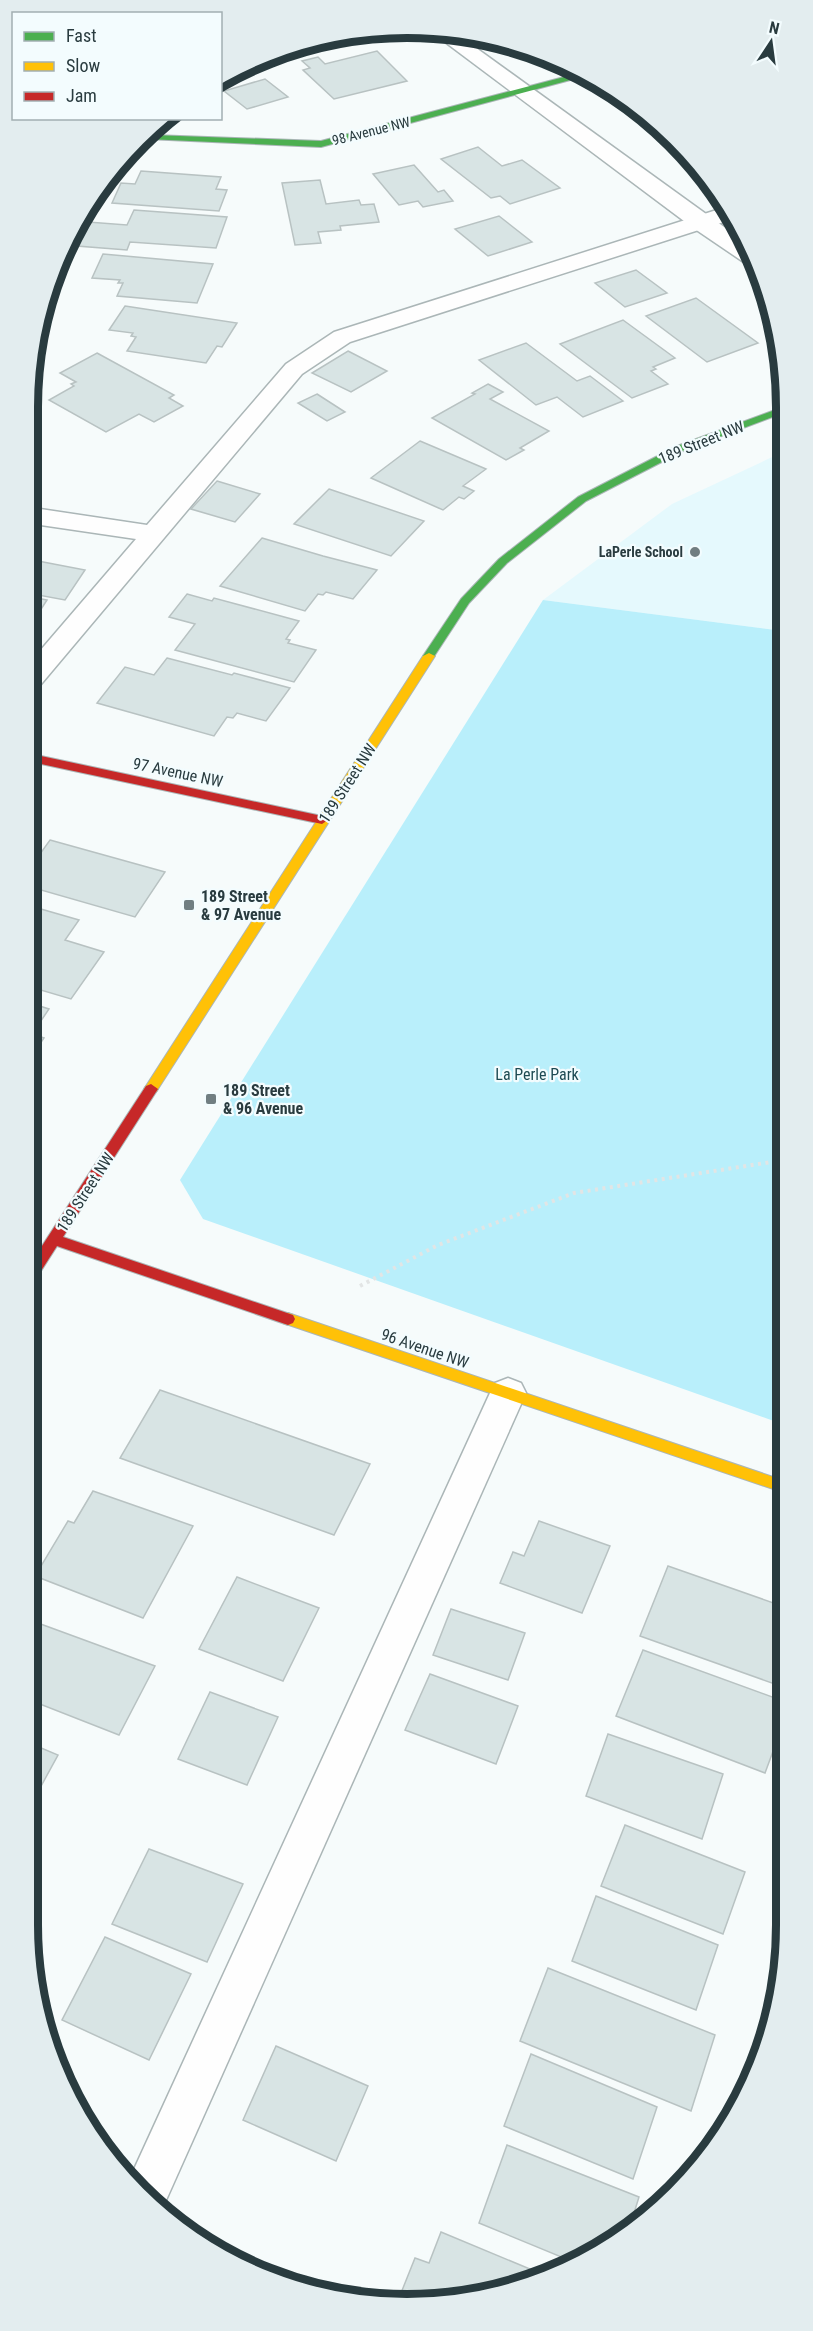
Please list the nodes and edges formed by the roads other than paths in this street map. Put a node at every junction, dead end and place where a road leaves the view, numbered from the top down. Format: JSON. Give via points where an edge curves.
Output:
{"nodes":[{"id":1,"x":454,"y":41,"type":"edge"},
{"id":2,"x":573,"y":78,"type":"edge"},
{"id":3,"x":523,"y":92,"type":"junction"},
{"id":4,"x":155,"y":137,"type":"edge"},
{"id":5,"x":722,"y":215,"type":"edge"},
{"id":6,"x":700,"y":222,"type":"junction"},
{"id":7,"x":740,"y":249,"type":"edge"},
{"id":8,"x":776,"y":413,"type":"edge"},
{"id":9,"x":38,"y":517,"type":"edge"},
{"id":10,"x":154,"y":534,"type":"junction"},
{"id":11,"x":38,"y":670,"type":"edge"},
{"id":12,"x":38,"y":759,"type":"edge"},
{"id":13,"x":322,"y":820,"type":"junction"},
{"id":14,"x":54,"y":1239,"type":"junction"},
{"id":15,"x":38,"y":1264,"type":"edge"},
{"id":16,"x":508,"y":1393,"type":"junction"},
{"id":17,"x":776,"y":1484,"type":"edge"},
{"id":18,"x":149,"y":2188,"type":"edge"}],
"edges":[{"from":1,"to":3,"type":"street"},
{"from":2,"to":3,"type":"street","name":"98 Avenue NW"},
{"from":3,"to":4,"type":"street","name":"98 Avenue NW","via":[[321,144]]},
{"from":3,"to":6,"type":"street"},
{"from":5,"to":6,"type":"street"},
{"from":6,"to":7,"type":"street"},
{"from":6,"to":10,"type":"street","via":[[342,337],[294,369]]},
{"from":8,"to":13,"type":"street","name":"189 Street NW","via":[[681,448],[625,475],[545,526],[503,561],[465,601]]},
{"from":9,"to":10,"type":"street"},
{"from":10,"to":11,"type":"street"},
{"from":12,"to":13,"type":"street","name":"97 Avenue NW"},
{"from":13,"to":14,"type":"street","name":"189 Street NW"},
{"from":14,"to":15,"type":"street","name":"189 Street NW"},
{"from":14,"to":16,"type":"street","name":"96 Avenue NW"},
{"from":16,"to":17,"type":"street","name":"96 Avenue NW"},
{"from":16,"to":18,"type":"street"}]}
